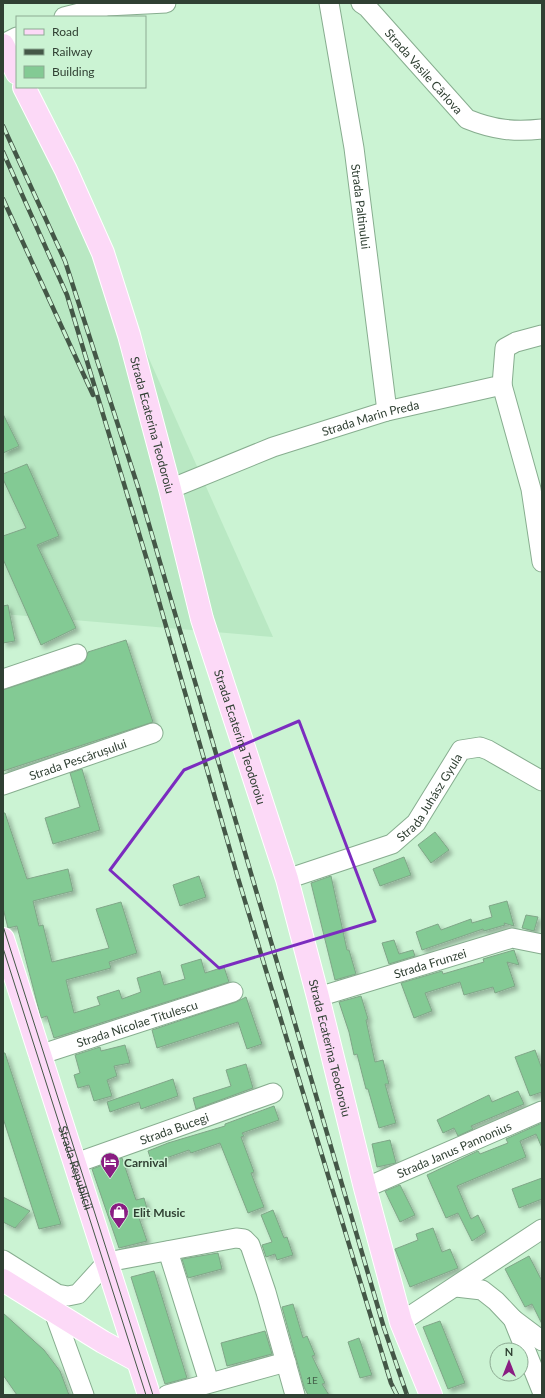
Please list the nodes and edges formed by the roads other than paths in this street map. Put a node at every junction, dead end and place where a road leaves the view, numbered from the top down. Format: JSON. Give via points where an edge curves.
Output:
{"nodes":[{"id":1,"x":166,"y":3,"type":"edge"},
{"id":2,"x":328,"y":3,"type":"edge"},
{"id":3,"x":361,"y":3,"type":"edge"},
{"id":4,"x":68,"y":16,"type":"edge"},
{"id":5,"x":16,"y":38,"type":"edge"},
{"id":6,"x":3,"y":44,"type":"edge"},
{"id":7,"x":16,"y":71,"type":"edge"},
{"id":8,"x":25,"y":88,"type":"edge"},
{"id":9,"x":542,"y":129,"type":"edge"},
{"id":10,"x":542,"y":335,"type":"edge"},
{"id":11,"x":502,"y":385,"type":"junction"},
{"id":12,"x":386,"y":411,"type":"junction"},
{"id":13,"x":170,"y":490,"type":"junction"},
{"id":14,"x":542,"y":562,"type":"edge"},
{"id":15,"x":77,"y":654,"type":"dead end"},
{"id":16,"x":3,"y":679,"type":"edge"},
{"id":17,"x":153,"y":733,"type":"dead end"},
{"id":18,"x":542,"y":781,"type":"edge"},
{"id":19,"x":3,"y":785,"type":"edge"},
{"id":20,"x":287,"y":879,"type":"junction"},
{"id":21,"x":3,"y":939,"type":"edge"},
{"id":22,"x":542,"y":944,"type":"edge"},
{"id":23,"x":234,"y":992,"type":"dead end"},
{"id":24,"x":318,"y":997,"type":"junction"},
{"id":25,"x":40,"y":1055,"type":"junction"},
{"id":26,"x":273,"y":1093,"type":"dead end"},
{"id":27,"x":542,"y":1111,"type":"edge"},
{"id":28,"x":76,"y":1163,"type":"junction"},
{"id":29,"x":365,"y":1188,"type":"junction"},
{"id":30,"x":542,"y":1230,"type":"edge"},
{"id":31,"x":168,"y":1251,"type":"junction"},
{"id":32,"x":3,"y":1260,"type":"edge"},
{"id":33,"x":107,"y":1262,"type":"junction"},
{"id":34,"x":3,"y":1280,"type":"edge"},
{"id":35,"x":45,"y":1286,"type":"junction"},
{"id":36,"x":456,"y":1287,"type":"junction"},
{"id":37,"x":54,"y":1312,"type":"junction"},
{"id":38,"x":513,"y":1319,"type":"junction"},
{"id":39,"x":401,"y":1322,"type":"junction"},
{"id":40,"x":542,"y":1341,"type":"edge"},
{"id":41,"x":138,"y":1361,"type":"junction"},
{"id":42,"x":286,"y":1362,"type":"junction"},
{"id":43,"x":209,"y":1382,"type":"junction"},
{"id":44,"x":542,"y":1391,"type":"edge"},
{"id":45,"x":84,"y":1395,"type":"edge"},
{"id":46,"x":149,"y":1395,"type":"edge"},
{"id":47,"x":167,"y":1395,"type":"edge"},
{"id":48,"x":295,"y":1395,"type":"edge"},
{"id":49,"x":431,"y":1395,"type":"edge"}],
"edges":[{"from":1,"to":4,"type":"street","via":[[107,6]]},
{"from":2,"to":12,"type":"street","name":"Strada Paltinului","via":[[354,148]]},
{"from":3,"to":9,"type":"street","name":"Strada Vasile Cârlova","via":[[467,119],[489,128],[522,131]]},
{"from":5,"to":6,"type":"street"},
{"from":6,"to":7,"type":"main road"},
{"from":8,"to":13,"type":"main road","name":"Strada Ecaterina Teodoroiu","via":[[66,170],[103,252],[129,335]]},
{"from":10,"to":11,"type":"street","via":[[516,342],[505,348]]},
{"from":11,"to":12,"type":"street","name":"Strada Marin Preda"},
{"from":11,"to":14,"type":"street","via":[[531,489]]},
{"from":12,"to":13,"type":"street","name":"Strada Marin Preda","via":[[273,447]]},
{"from":13,"to":20,"type":"main road","name":"Strada Ecaterina Teodoroiu","via":[[202,619]]},
{"from":15,"to":16,"type":"street"},
{"from":17,"to":19,"type":"street","name":"Strada Pescărușului"},
{"from":18,"to":20,"type":"street","name":"Strada Juhász Gyula","via":[[488,750],[480,747],[461,750],[416,823],[392,844]]},
{"from":20,"to":24,"type":"main road","name":"Strada Ecaterina Teodoroiu"},
{"from":21,"to":25,"type":"main road","name":"Strada Republicii"},
{"from":22,"to":24,"type":"street","name":"Strada Frunzei","via":[[512,938]]},
{"from":23,"to":25,"type":"street","name":"Strada Nicolae Titulescu"},
{"from":24,"to":29,"type":"main road","name":"Strada Ecaterina Teodoroiu"},
{"from":25,"to":28,"type":"main road","name":"Strada Republicii"},
{"from":26,"to":28,"type":"street","name":"Strada Bucegi"},
{"from":27,"to":29,"type":"street","name":"Strada Janus Pannonius"},
{"from":28,"to":33,"type":"main road","name":"Strada Republicii"},
{"from":29,"to":39,"type":"main road","name":"Strada Ecaterina Teodoroiu"},
{"from":30,"to":36,"type":"street"},
{"from":31,"to":33,"type":"street"},
{"from":31,"to":42,"type":"street","via":[[236,1238],[244,1239],[250,1245]]},
{"from":31,"to":43,"type":"street"},
{"from":32,"to":35,"type":"street"},
{"from":33,"to":35,"type":"street","via":[[78,1294],[62,1295]]},
{"from":33,"to":41,"type":"main road","name":"Strada Republicii"},
{"from":34,"to":37,"type":"main road"},
{"from":35,"to":37,"type":"street"},
{"from":36,"to":38,"type":"street","via":[[482,1290]]},
{"from":36,"to":39,"type":"street"},
{"from":37,"to":41,"type":"main road"},
{"from":37,"to":45,"type":"street"},
{"from":38,"to":40,"type":"street"},
{"from":38,"to":44,"type":"street"},
{"from":39,"to":49,"type":"main road","name":"Strada Ecaterina Teodoroiu"},
{"from":41,"to":46,"type":"main road","name":"Strada Republicii"},
{"from":42,"to":43,"type":"street"},
{"from":42,"to":48,"type":"street"},
{"from":43,"to":47,"type":"street"}]}
